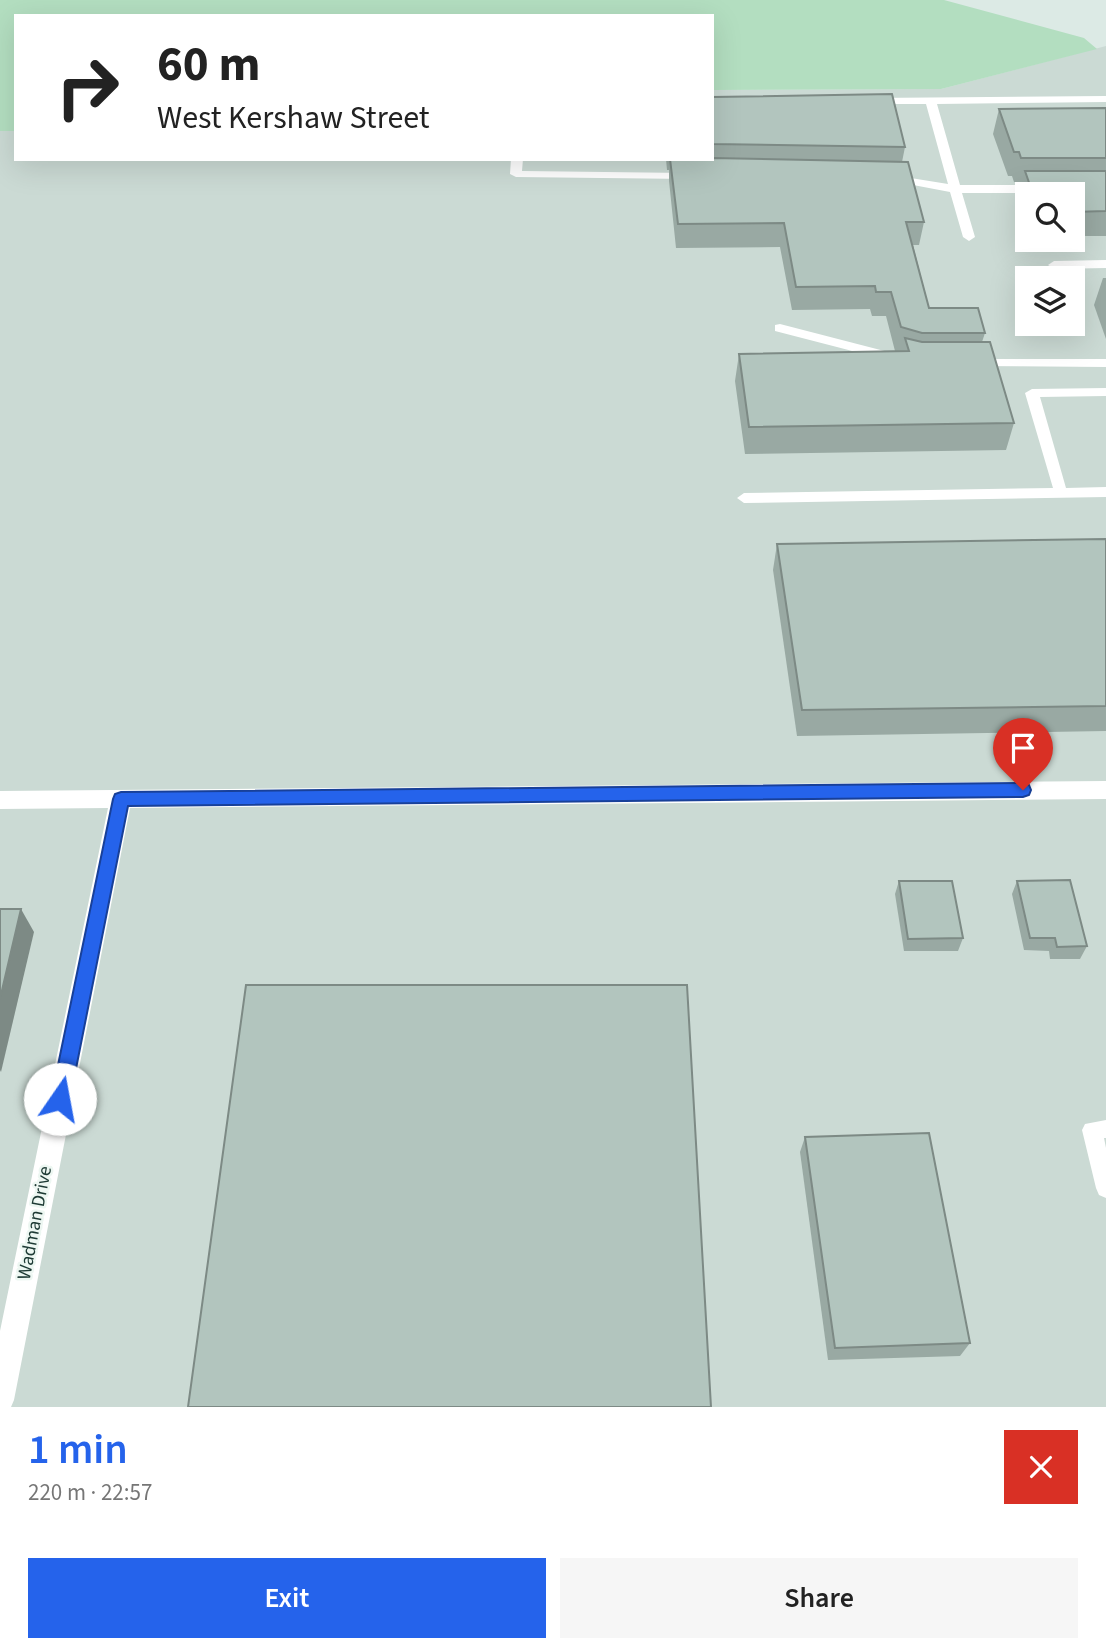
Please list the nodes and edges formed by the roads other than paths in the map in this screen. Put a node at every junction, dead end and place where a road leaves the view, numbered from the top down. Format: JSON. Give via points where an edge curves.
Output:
{"nodes":[{"id":1,"x":1106,"y":99,"type":"edge"},
{"id":2,"x":930,"y":100,"type":"junction"},
{"id":3,"x":862,"y":101,"type":"edge"},
{"id":4,"x":517,"y":161,"type":"edge"},
{"id":5,"x":698,"y":176,"type":"edge"},
{"id":6,"x":879,"y":178,"type":"edge"},
{"id":7,"x":955,"y":189,"type":"junction"},
{"id":8,"x":1015,"y":189,"type":"edge"},
{"id":9,"x":969,"y":237,"type":"dead end"},
{"id":10,"x":1106,"y":264,"type":"edge"},
{"id":11,"x":1054,"y":265,"type":"dead end"},
{"id":12,"x":780,"y":328,"type":"dead end"},
{"id":13,"x":906,"y":360,"type":"edge"},
{"id":14,"x":957,"y":363,"type":"edge"},
{"id":15,"x":1106,"y":363,"type":"edge"},
{"id":16,"x":1106,"y":392,"type":"edge"},
{"id":17,"x":1106,"y":492,"type":"edge"},
{"id":18,"x":1061,"y":493,"type":"junction"},
{"id":19,"x":744,"y":498,"type":"dead end"},
{"id":20,"x":1106,"y":789,"type":"edge"},
{"id":21,"x":121,"y":799,"type":"junction"},
{"id":22,"x":0,"y":800,"type":"edge"},
{"id":23,"x":1106,"y":1129,"type":"edge"},
{"id":24,"x":1106,"y":1188,"type":"edge"},
{"id":25,"x":0,"y":1400,"type":"edge"}],
"edges":[{"from":1,"to":2,"type":"lane"},
{"from":2,"to":3,"type":"lane"},
{"from":2,"to":7,"type":"lane"},
{"from":4,"to":5,"type":"lane","via":[[516,174]]},
{"from":6,"to":7,"type":"lane"},
{"from":7,"to":8,"type":"lane"},
{"from":7,"to":9,"type":"lane"},
{"from":10,"to":11,"type":"lane"},
{"from":12,"to":13,"type":"lane"},
{"from":14,"to":15,"type":"lane"},
{"from":16,"to":18,"type":"lane","via":[[1032,393]]},
{"from":17,"to":18,"type":"lane"},
{"from":18,"to":19,"type":"lane"},
{"from":20,"to":21,"type":"street"},
{"from":21,"to":22,"type":"street"},
{"from":21,"to":25,"type":"street","name":"Wadman Drive"},
{"from":23,"to":24,"type":"lane","via":[[1092,1130]]}]}
